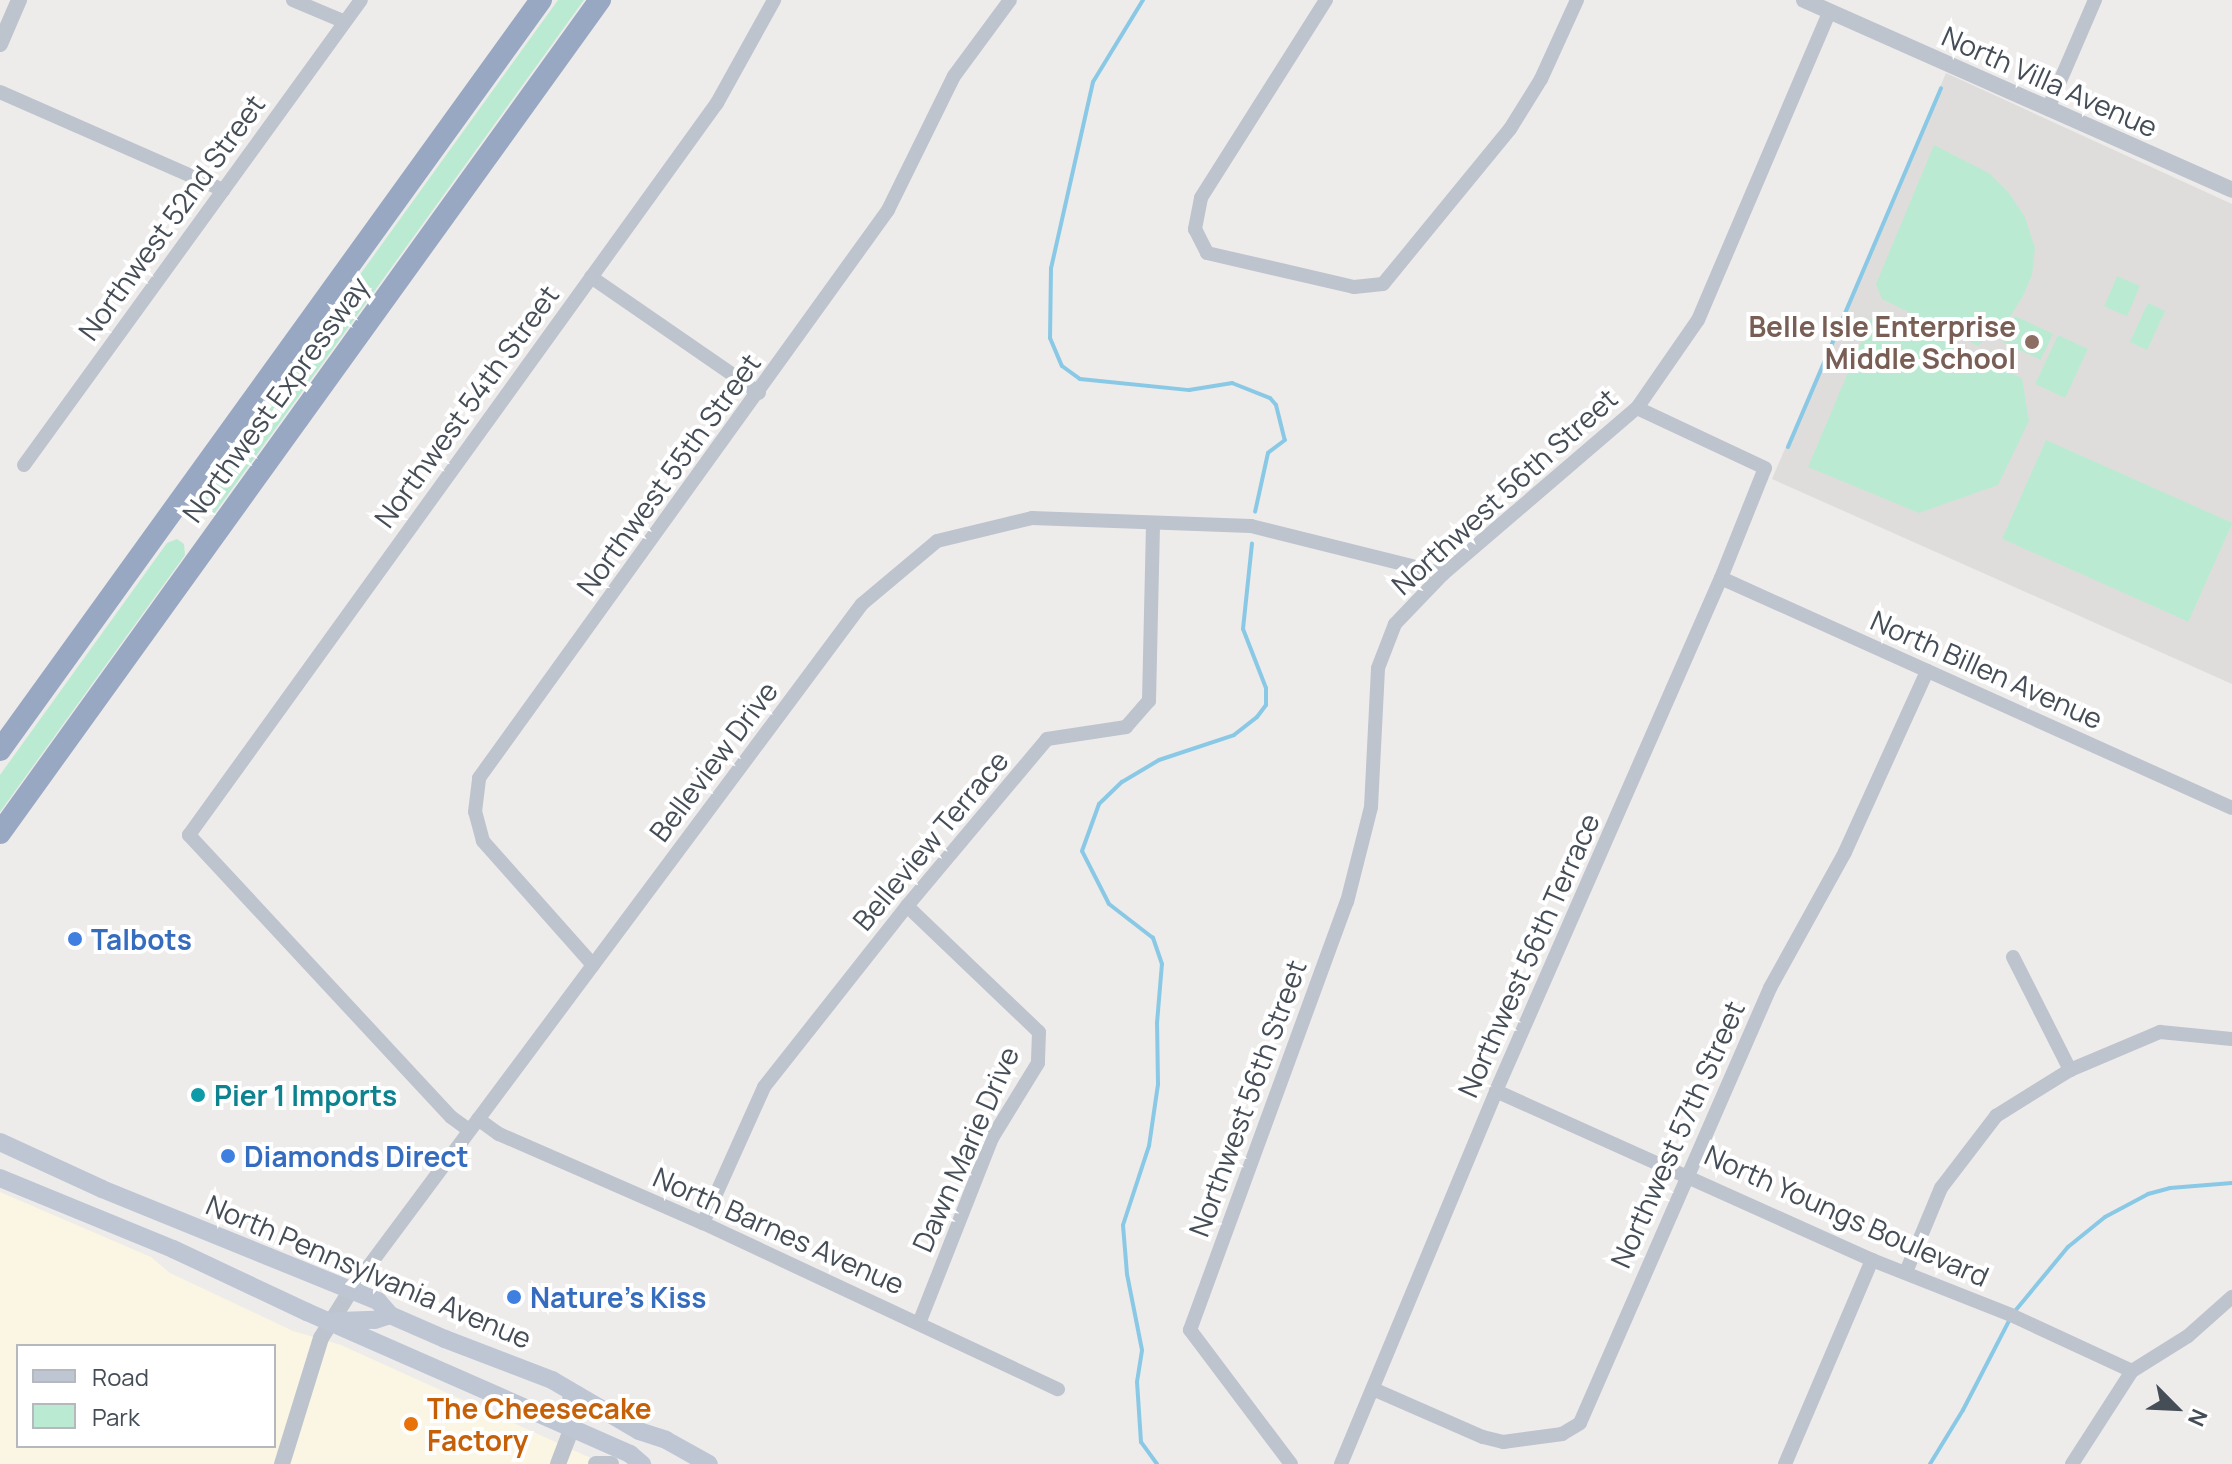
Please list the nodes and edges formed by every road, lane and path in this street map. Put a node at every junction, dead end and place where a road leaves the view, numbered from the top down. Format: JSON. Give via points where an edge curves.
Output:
{"nodes":[{"id":1,"x":19,"y":0,"type":"edge"},
{"id":2,"x":293,"y":0,"type":"edge"},
{"id":3,"x":361,"y":0,"type":"edge"},
{"id":4,"x":541,"y":0,"type":"edge"},
{"id":5,"x":600,"y":0,"type":"edge"},
{"id":6,"x":774,"y":0,"type":"edge"},
{"id":7,"x":1010,"y":0,"type":"edge"},
{"id":8,"x":1326,"y":0,"type":"edge"},
{"id":9,"x":1577,"y":0,"type":"edge"},
{"id":10,"x":1804,"y":0,"type":"edge"},
{"id":11,"x":2095,"y":0,"type":"edge"},
{"id":12,"x":1830,"y":11,"type":"junction"},
{"id":13,"x":345,"y":22,"type":"junction"},
{"id":14,"x":0,"y":44,"type":"edge"},
{"id":15,"x":0,"y":92,"type":"edge"},
{"id":16,"x":2048,"y":109,"type":"junction"},
{"id":17,"x":223,"y":190,"type":"junction"},
{"id":18,"x":2232,"y":190,"type":"edge"},
{"id":19,"x":591,"y":277,"type":"junction"},
{"id":20,"x":759,"y":393,"type":"junction"},
{"id":21,"x":1637,"y":408,"type":"junction"},
{"id":22,"x":24,"y":465,"type":"dead end"},
{"id":23,"x":1153,"y":523,"type":"junction"},
{"id":24,"x":1443,"y":574,"type":"junction"},
{"id":25,"x":1721,"y":578,"type":"junction"},
{"id":26,"x":1927,"y":671,"type":"junction"},
{"id":27,"x":0,"y":750,"type":"edge"},
{"id":28,"x":2232,"y":808,"type":"edge"},
{"id":29,"x":0,"y":833,"type":"edge"},
{"id":30,"x":189,"y":835,"type":"joint"},
{"id":31,"x":907,"y":906,"type":"junction"},
{"id":32,"x":2013,"y":957,"type":"dead end"},
{"id":33,"x":593,"y":965,"type":"junction"},
{"id":34,"x":2232,"y":1039,"type":"edge"},
{"id":35,"x":2070,"y":1070,"type":"junction"},
{"id":36,"x":1496,"y":1091,"type":"junction"},
{"id":37,"x":474,"y":1125,"type":"junction"},
{"id":38,"x":0,"y":1142,"type":"edge"},
{"id":39,"x":1687,"y":1174,"type":"junction"},
{"id":40,"x":0,"y":1178,"type":"edge"},
{"id":41,"x":703,"y":1223,"type":"junction"},
{"id":42,"x":1872,"y":1260,"type":"junction"},
{"id":43,"x":1906,"y":1272,"type":"junction"},
{"id":44,"x":351,"y":1290,"type":"junction"},
{"id":45,"x":2232,"y":1297,"type":"edge"},
{"id":46,"x":390,"y":1315,"type":"junction"},
{"id":47,"x":331,"y":1322,"type":"junction"},
{"id":48,"x":919,"y":1323,"type":"junction"},
{"id":49,"x":2132,"y":1371,"type":"junction"},
{"id":50,"x":1058,"y":1389,"type":"dead end"},
{"id":51,"x":1373,"y":1389,"type":"junction"},
{"id":52,"x":570,"y":1392,"type":"junction"},
{"id":53,"x":572,"y":1428,"type":"junction"},
{"id":54,"x":2076,"y":1463,"type":"edge"},
{"id":55,"x":282,"y":1464,"type":"edge"},
{"id":56,"x":558,"y":1464,"type":"edge"},
{"id":57,"x":596,"y":1464,"type":"edge"},
{"id":58,"x":611,"y":1464,"type":"edge"},
{"id":59,"x":642,"y":1464,"type":"edge"},
{"id":60,"x":709,"y":1464,"type":"edge"},
{"id":61,"x":1291,"y":1464,"type":"edge"},
{"id":62,"x":1341,"y":1464,"type":"edge"},
{"id":63,"x":1785,"y":1464,"type":"edge"}],
"edges":[{"from":1,"to":14,"type":"street"},
{"from":2,"to":13,"type":"street"},
{"from":3,"to":13,"type":"street","name":"Northwest 52nd Street"},
{"from":4,"to":27,"type":"highway","name":"Northwest Expressway"},
{"from":5,"to":29,"type":"highway","name":"Northwest Expressway"},
{"from":6,"to":19,"type":"street","name":"Northwest 54th Street","via":[[717,103]]},
{"from":7,"to":20,"type":"street","name":"Northwest 55th Street","via":[[954,76],[888,210]]},
{"from":8,"to":9,"type":"street","via":[[1201,198],[1195,229],[1207,253],[1354,287],[1383,284],[1510,129],[1541,79]]},
{"from":10,"to":12,"type":"street","name":"North Villa Avenue"},
{"from":11,"to":16,"type":"street"},
{"from":12,"to":16,"type":"street","name":"North Villa Avenue"},
{"from":12,"to":21,"type":"street","name":"Northwest 56th Street","via":[[1698,320]]},
{"from":13,"to":17,"type":"street","name":"Northwest 52nd Street"},
{"from":15,"to":17,"type":"street"},
{"from":16,"to":18,"type":"street","name":"North Villa Avenue"},
{"from":17,"to":22,"type":"street","name":"Northwest 52nd Street"},
{"from":19,"to":20,"type":"street"},
{"from":19,"to":30,"type":"street","name":"Northwest 54th Street"},
{"from":20,"to":33,"type":"street","name":"Northwest 55th Street","via":[[479,778],[475,812],[483,841]]},
{"from":21,"to":24,"type":"street","name":"Northwest 56th Street"},
{"from":21,"to":25,"type":"street","name":"Northwest 56th Terrace","via":[[1765,468]]},
{"from":23,"to":24,"type":"street","name":"Belleview Drive","via":[[1251,526]]},
{"from":23,"to":31,"type":"street","name":"Belleview Terrace","via":[[1149,701],[1126,727],[1047,739]]},
{"from":23,"to":33,"type":"street","name":"Belleview Drive","via":[[1032,518],[937,541],[862,604]]},
{"from":24,"to":61,"type":"street","name":"Northwest 56th Street","via":[[1395,624],[1378,668],[1371,807],[1347,902],[1190,1330]]},
{"from":25,"to":26,"type":"street","name":"North Billen Avenue"},
{"from":25,"to":36,"type":"street","name":"Northwest 56th Terrace"},
{"from":26,"to":28,"type":"street","name":"North Billen Avenue"},
{"from":26,"to":39,"type":"street","name":"Northwest 57th Street","via":[[1845,852],[1770,988]]},
{"from":30,"to":37,"type":"street","name":"North Barnes Avenue","via":[[451,1117]]},
{"from":31,"to":41,"type":"street","name":"Belleview Terrace","via":[[764,1087]]},
{"from":31,"to":48,"type":"street","name":"Dawn Marie Drive","via":[[1039,1032],[1038,1063],[992,1138]]},
{"from":32,"to":35,"type":"street"},
{"from":33,"to":37,"type":"street","name":"Belleview Drive"},
{"from":34,"to":35,"type":"street","via":[[2160,1032]]},
{"from":35,"to":43,"type":"street","via":[[1996,1116],[1941,1188]]},
{"from":36,"to":39,"type":"street","name":"North Youngs Boulevard"},
{"from":36,"to":51,"type":"street","name":"Northwest 56th Terrace"},
{"from":37,"to":41,"type":"street","name":"North Barnes Avenue"},
{"from":37,"to":44,"type":"street","name":"Belleview Drive"},
{"from":38,"to":44,"type":"main road","name":"North Pennsylvania Avenue"},
{"from":39,"to":42,"type":"street","name":"North Youngs Boulevard"},
{"from":39,"to":51,"type":"street","name":"Northwest 57th Street","via":[[1580,1423],[1562,1434],[1503,1442]]},
{"from":40,"to":47,"type":"main road","name":"North Pennsylvania Avenue"},
{"from":41,"to":48,"type":"street","name":"North Barnes Avenue"},
{"from":42,"to":43,"type":"street","name":"North Youngs Boulevard"},
{"from":42,"to":63,"type":"street"},
{"from":43,"to":49,"type":"street","name":"North Youngs Boulevard"},
{"from":44,"to":46,"type":"main road","name":"North Pennsylvania Avenue","via":[[380,1303]]},
{"from":44,"to":47,"type":"street","name":"Belleview Drive"},
{"from":45,"to":49,"type":"street","via":[[2188,1336]]},
{"from":46,"to":47,"type":"main road"},
{"from":46,"to":52,"type":"main road","name":"North Pennsylvania Avenue"},
{"from":47,"to":53,"type":"main road","name":"North Pennsylvania Avenue"},
{"from":47,"to":55,"type":"street","name":"Belleview Drive","via":[[321,1338]]},
{"from":48,"to":50,"type":"street","name":"North Barnes Avenue"},
{"from":49,"to":54,"type":"street"},
{"from":51,"to":62,"type":"street","name":"Northwest 56th Terrace"},
{"from":52,"to":53,"type":"street"},
{"from":52,"to":60,"type":"main road","name":"North Pennsylvania Avenue"},
{"from":53,"to":56,"type":"street"},
{"from":53,"to":59,"type":"main road","name":"North Pennsylvania Avenue"},
{"from":57,"to":58,"type":"street"}]}
